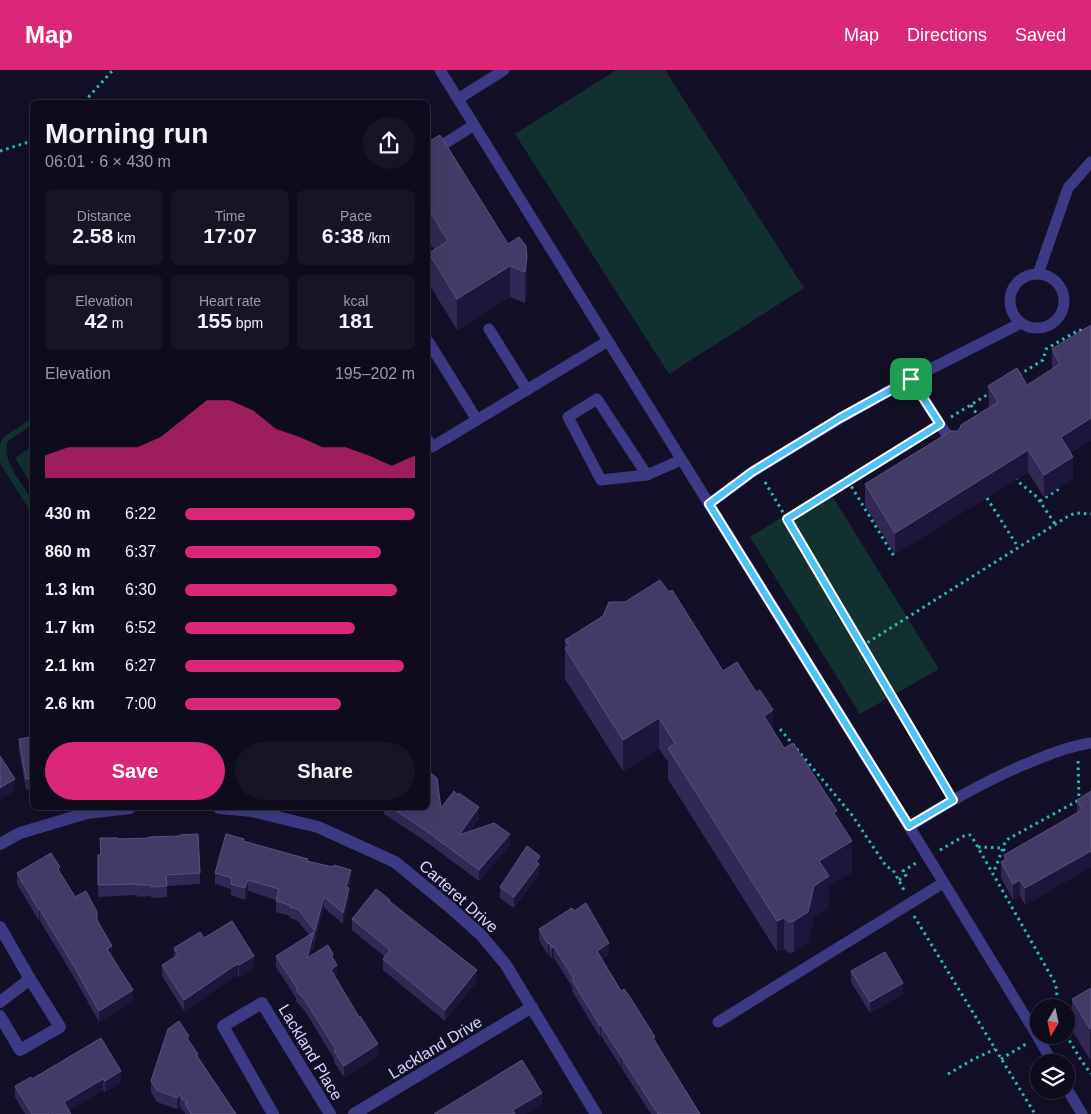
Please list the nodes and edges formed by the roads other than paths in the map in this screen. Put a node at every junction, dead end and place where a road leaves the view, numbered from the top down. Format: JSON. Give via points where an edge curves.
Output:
{"nodes":[{"id":1,"x":440,"y":70,"type":"edge"},
{"id":2,"x":504,"y":70,"type":"edge"},
{"id":3,"x":458,"y":99,"type":"junction"},
{"id":4,"x":474,"y":125,"type":"junction"},
{"id":5,"x":430,"y":153,"type":"edge"},
{"id":6,"x":1091,"y":162,"type":"edge"},
{"id":7,"x":1038,"y":274,"type":"junction"},
{"id":8,"x":1021,"y":323,"type":"junction"},
{"id":9,"x":489,"y":329,"type":"dead end"},
{"id":10,"x":608,"y":342,"type":"junction"},
{"id":11,"x":430,"y":344,"type":"edge"},
{"id":12,"x":906,"y":381,"type":"junction"},
{"id":13,"x":527,"y":390,"type":"junction"},
{"id":14,"x":477,"y":420,"type":"junction"},
{"id":15,"x":430,"y":444,"type":"edge"},
{"id":16,"x":954,"y":446,"type":"edge"},
{"id":17,"x":681,"y":460,"type":"junction"},
{"id":18,"x":647,"y":475,"type":"junction"},
{"id":19,"x":709,"y":504,"type":"junction"},
{"id":20,"x":1091,"y":744,"type":"edge"},
{"id":21,"x":108,"y":810,"type":"edge"},
{"id":22,"x":241,"y":810,"type":"edge"},
{"id":23,"x":909,"y":826,"type":"junction"},
{"id":24,"x":0,"y":844,"type":"edge"},
{"id":25,"x":943,"y":883,"type":"junction"},
{"id":26,"x":0,"y":926,"type":"edge"},
{"id":27,"x":30,"y":979,"type":"junction"},
{"id":28,"x":0,"y":1002,"type":"edge"},
{"id":29,"x":532,"y":1007,"type":"junction"},
{"id":30,"x":0,"y":1016,"type":"edge"},
{"id":31,"x":718,"y":1022,"type":"dead end"},
{"id":32,"x":1048,"y":1054,"type":"edge"},
{"id":33,"x":1073,"y":1099,"type":"edge"},
{"id":34,"x":273,"y":1114,"type":"edge"},
{"id":35,"x":330,"y":1114,"type":"edge"},
{"id":36,"x":354,"y":1114,"type":"edge"},
{"id":37,"x":596,"y":1114,"type":"edge"},
{"id":38,"x":1082,"y":1114,"type":"edge"}],
"edges":[{"from":1,"to":3,"type":"lane"},
{"from":2,"to":3,"type":"lane"},
{"from":3,"to":4,"type":"lane"},
{"from":4,"to":5,"type":"lane"},
{"from":4,"to":10,"type":"lane"},
{"from":6,"to":7,"type":"lane","via":[[1068,188]]},
{"from":7,"to":8,"type":"lane","via":[[1022,278],[1012,292],[1011,309]]},
{"from":7,"to":8,"type":"lane","via":[[1047,276],[1060,286],[1065,302],[1063,310],[1053,324],[1045,327],[1028,327]]},
{"from":8,"to":12,"type":"lane"},
{"from":9,"to":13,"type":"lane"},
{"from":10,"to":13,"type":"lane"},
{"from":10,"to":17,"type":"lane"},
{"from":11,"to":14,"type":"lane"},
{"from":12,"to":16,"type":"lane"},
{"from":12,"to":19,"type":"lane","via":[[758,469]]},
{"from":13,"to":14,"type":"lane"},
{"from":14,"to":15,"type":"lane","via":[[432,447]]},
{"from":17,"to":18,"type":"lane"},
{"from":17,"to":19,"type":"lane"},
{"from":18,"to":18,"type":"lane","via":[[597,399],[568,417],[602,480]]},
{"from":19,"to":23,"type":"lane"},
{"from":20,"to":23,"type":"lane","via":[[1046,755],[1000,775]]},
{"from":21,"to":24,"type":"street","via":[[87,812],[20,833]]},
{"from":22,"to":29,"type":"street","name":"Carteret Drive","via":[[318,828],[395,862],[481,935],[506,965]]},
{"from":23,"to":25,"type":"lane"},
{"from":25,"to":31,"type":"lane"},
{"from":25,"to":32,"type":"lane"},
{"from":26,"to":27,"type":"street"},
{"from":27,"to":28,"type":"street"},
{"from":27,"to":30,"type":"street","via":[[60,1026],[20,1050]]},
{"from":29,"to":36,"type":"street","name":"Lackland Drive"},
{"from":29,"to":37,"type":"street","name":"Carteret Drive"},
{"from":33,"to":38,"type":"lane"},
{"from":34,"to":35,"type":"street","name":"Lackland Place","via":[[223,1026],[262,1003]]}]}
